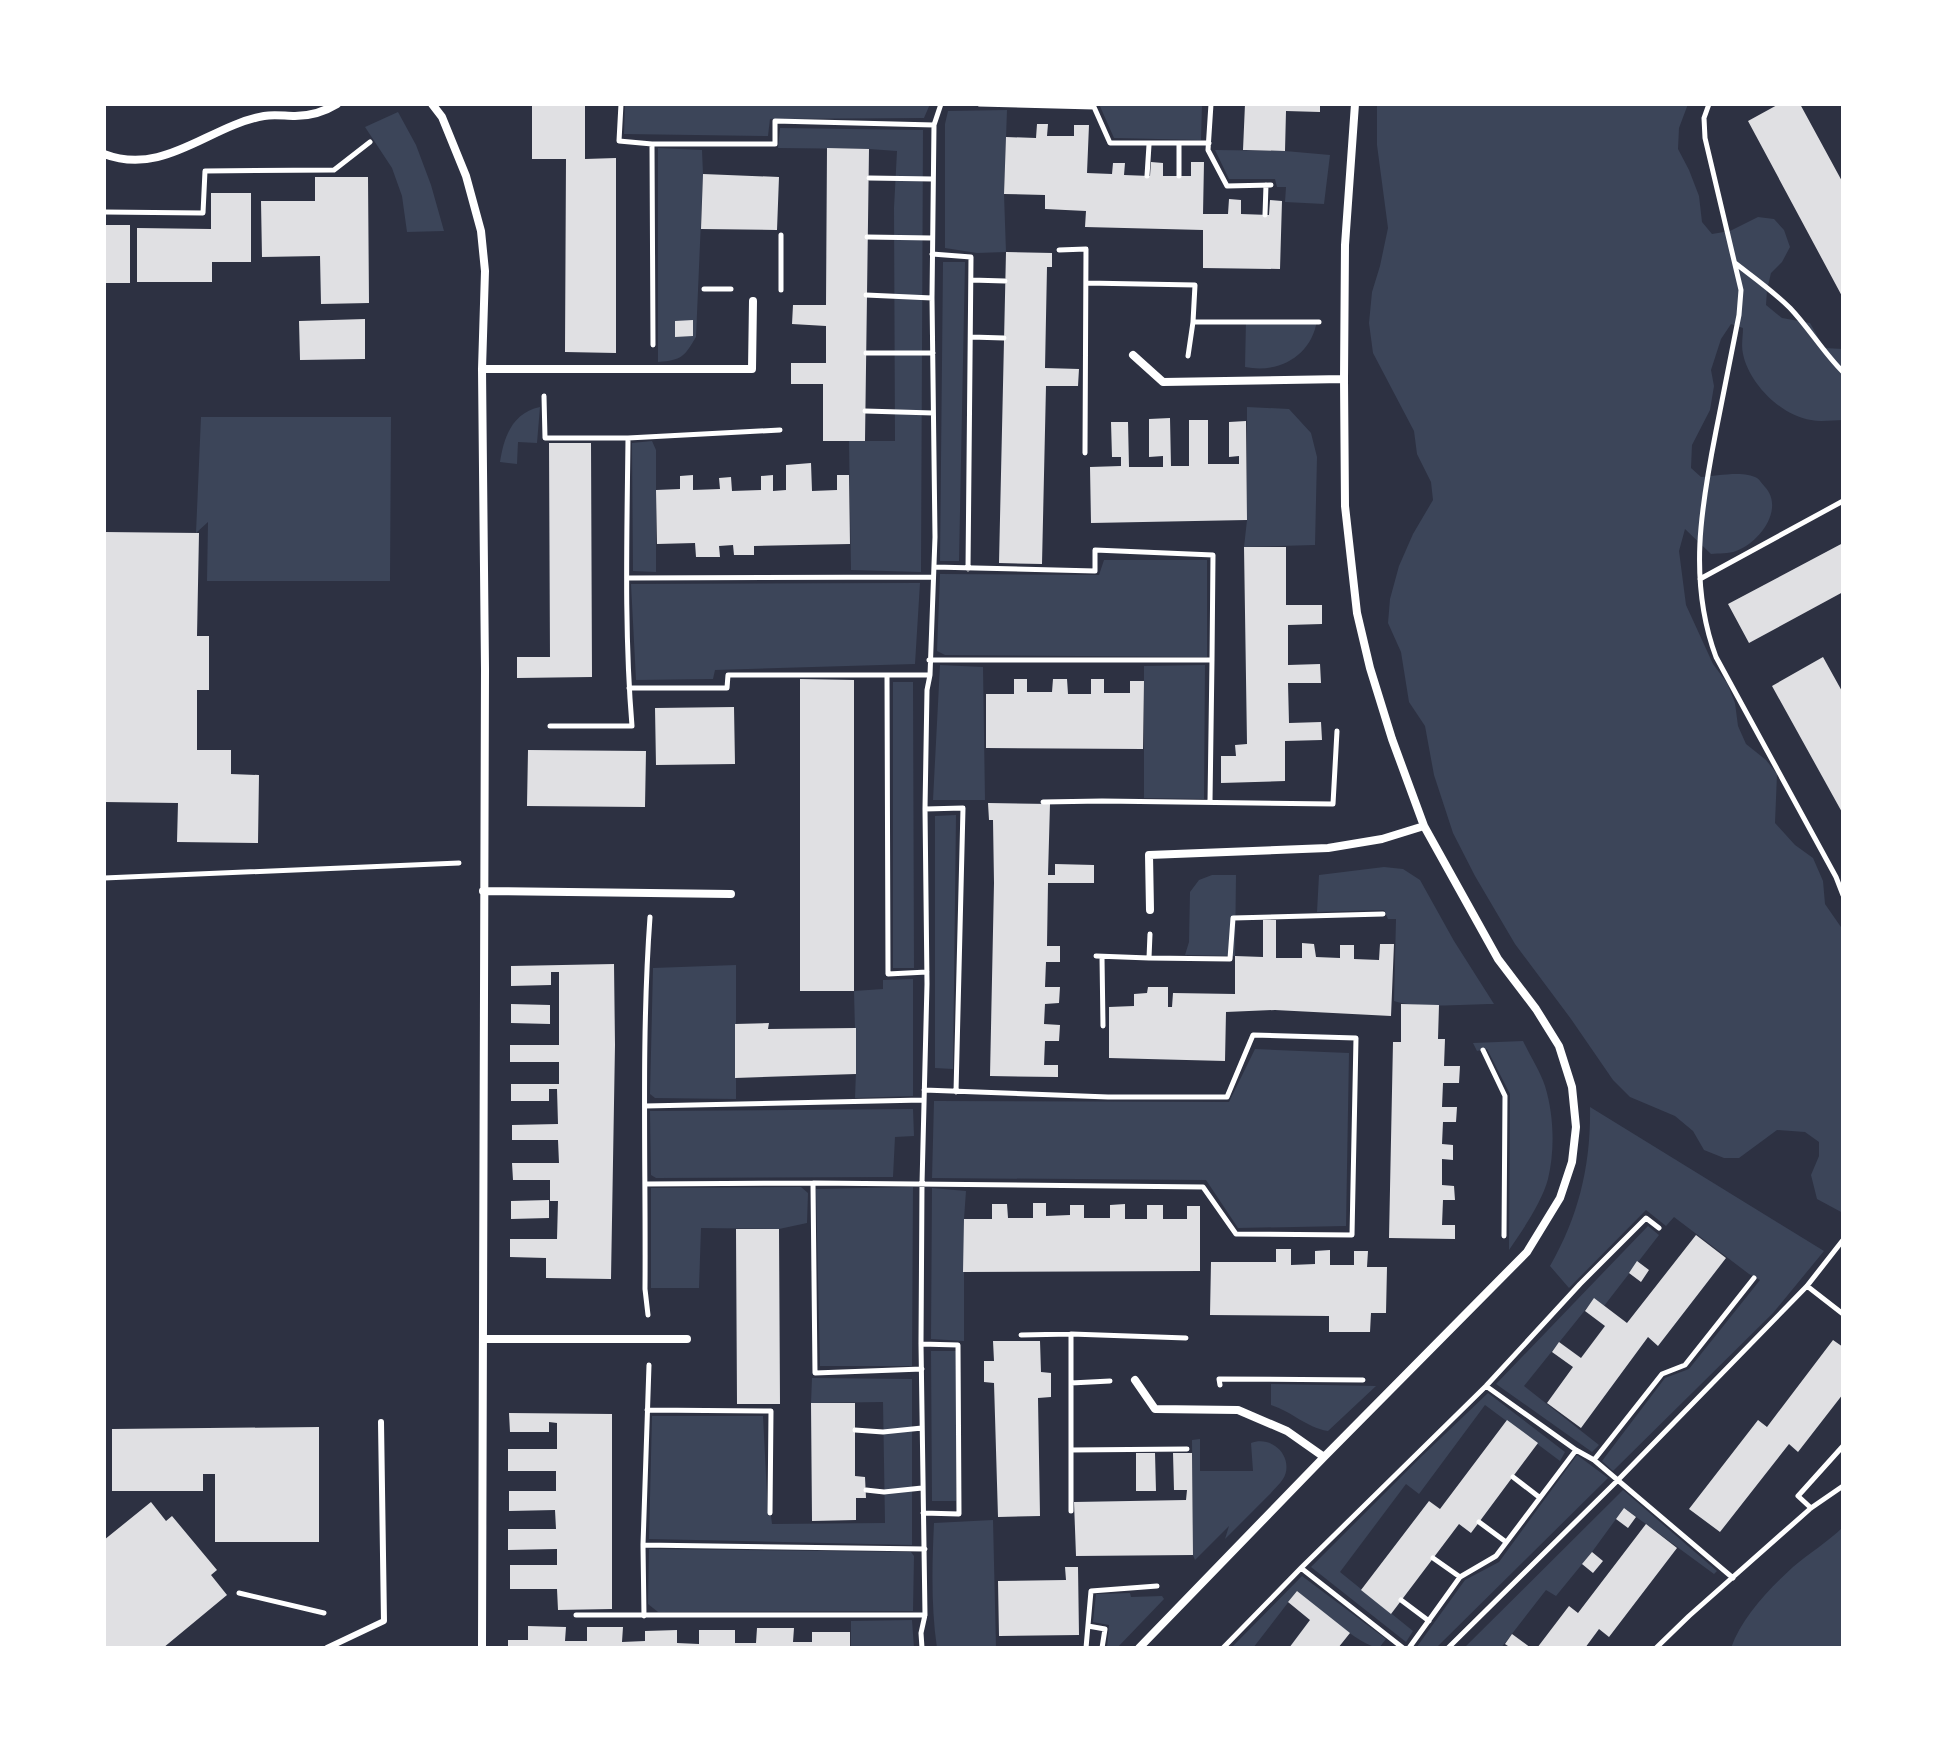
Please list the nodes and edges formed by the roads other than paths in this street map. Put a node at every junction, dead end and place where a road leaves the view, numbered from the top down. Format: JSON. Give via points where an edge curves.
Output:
{"nodes":[{"id":1,"x":337,"y":104,"type":"edge"},
{"id":2,"x":432,"y":104,"type":"edge"},
{"id":3,"x":1355,"y":104,"type":"edge"},
{"id":4,"x":104,"y":154,"type":"edge"},
{"id":5,"x":753,"y":301,"type":"dead end"},
{"id":6,"x":1133,"y":355,"type":"dead end"},
{"id":7,"x":482,"y":369,"type":"junction"},
{"id":8,"x":1344,"y":379,"type":"junction"},
{"id":9,"x":1424,"y":826,"type":"junction"},
{"id":10,"x":483,"y":891,"type":"junction"},
{"id":11,"x":731,"y":894,"type":"dead end"},
{"id":12,"x":1150,"y":910,"type":"road end"},
{"id":13,"x":483,"y":1339,"type":"junction"},
{"id":14,"x":687,"y":1339,"type":"dead end"},
{"id":15,"x":1135,"y":1380,"type":"road end"},
{"id":16,"x":381,"y":1422,"type":"dead end"},
{"id":17,"x":1324,"y":1457,"type":"junction"},
{"id":18,"x":327,"y":1648,"type":"edge"},
{"id":19,"x":482,"y":1648,"type":"edge"},
{"id":20,"x":1139,"y":1648,"type":"edge"}],
"edges":[{"from":1,"to":4,"type":"street","via":[[323,112],[251,119],[141,161]]},
{"from":2,"to":7,"type":"street","via":[[466,176],[481,231]]},
{"from":3,"to":8,"type":"street","via":[[1345,245]]},
{"from":5,"to":7,"type":"street","via":[[752,369]]},
{"from":6,"to":8,"type":"street","via":[[1163,382]]},
{"from":7,"to":10,"type":"street"},
{"from":8,"to":9,"type":"street","via":[[1345,506],[1357,613],[1392,739]]},
{"from":9,"to":12,"type":"street","via":[[1328,848],[1149,855]]},
{"from":9,"to":17,"type":"street","via":[[1498,959],[1559,1046],[1572,1087],[1572,1162],[1560,1198],[1527,1252]]},
{"from":10,"to":11,"type":"street"},
{"from":10,"to":13,"type":"street"},
{"from":13,"to":14,"type":"street"},
{"from":13,"to":19,"type":"street"},
{"from":15,"to":17,"type":"street","via":[[1155,1409],[1238,1410],[1287,1431]]},
{"from":16,"to":18,"type":"lane","via":[[384,1621]]},
{"from":17,"to":20,"type":"street"}]}
